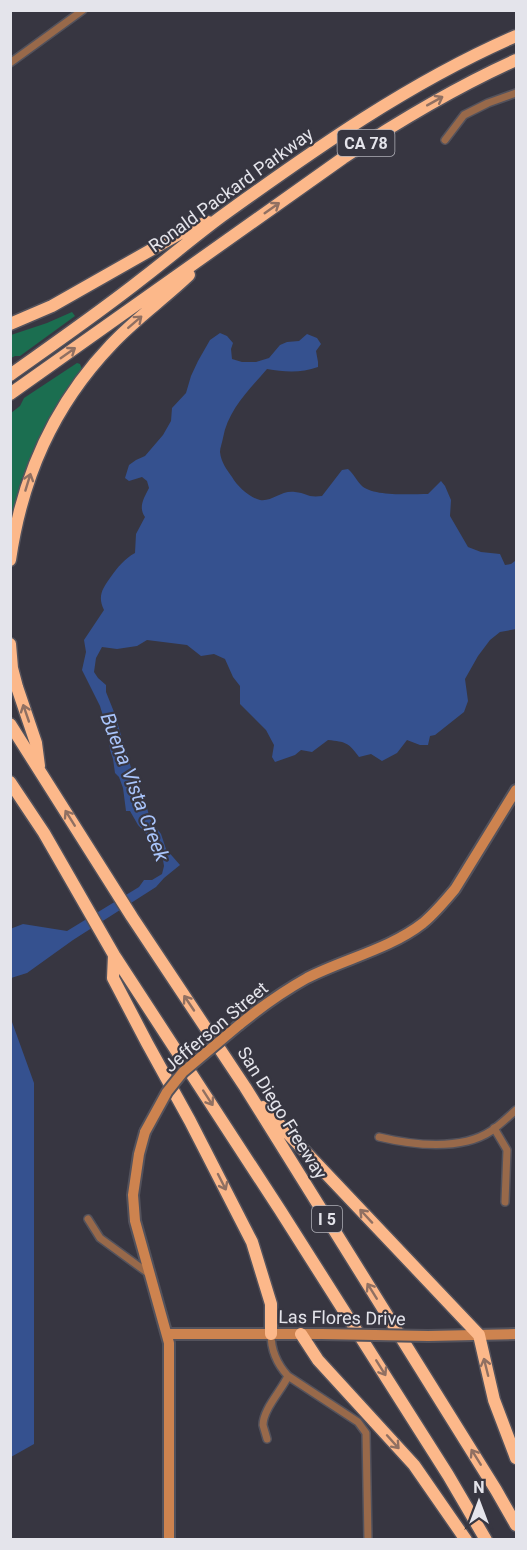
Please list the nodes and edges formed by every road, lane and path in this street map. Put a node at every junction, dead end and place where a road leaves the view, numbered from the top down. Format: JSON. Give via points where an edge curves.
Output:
{"nodes":[{"id":1,"x":83,"y":10,"type":"edge"},
{"id":2,"x":516,"y":36,"type":"edge"},
{"id":3,"x":516,"y":60,"type":"edge"},
{"id":4,"x":10,"y":63,"type":"edge"},
{"id":5,"x":516,"y":93,"type":"edge"},
{"id":6,"x":445,"y":140,"type":"dead end"},
{"id":7,"x":220,"y":217,"type":"junction"},
{"id":8,"x":224,"y":242,"type":"junction"},
{"id":9,"x":10,"y":324,"type":"edge"},
{"id":10,"x":10,"y":375,"type":"edge"},
{"id":11,"x":10,"y":394,"type":"edge"},
{"id":12,"x":10,"y":560,"type":"edge"},
{"id":13,"x":10,"y":644,"type":"edge"},
{"id":14,"x":10,"y":724,"type":"edge"},
{"id":15,"x":39,"y":770,"type":"junction"},
{"id":16,"x":10,"y":782,"type":"edge"},
{"id":17,"x":516,"y":790,"type":"edge"},
{"id":18,"x":10,"y":798,"type":"edge"},
{"id":19,"x":44,"y":833,"type":"junction"},
{"id":20,"x":114,"y":955,"type":"junction"},
{"id":21,"x":245,"y":1087,"type":"junction"},
{"id":22,"x":516,"y":1110,"type":"edge"},
{"id":23,"x":494,"y":1128,"type":"junction"},
{"id":24,"x":379,"y":1137,"type":"dead end"},
{"id":25,"x":505,"y":1202,"type":"dead end"},
{"id":26,"x":88,"y":1218,"type":"dead end"},
{"id":27,"x":148,"y":1273,"type":"junction"},
{"id":28,"x":167,"y":1334,"type":"junction"},
{"id":29,"x":271,"y":1334,"type":"junction"},
{"id":30,"x":301,"y":1334,"type":"junction"},
{"id":31,"x":516,"y":1334,"type":"edge"},
{"id":32,"x":478,"y":1335,"type":"junction"},
{"id":33,"x":288,"y":1376,"type":"junction"},
{"id":34,"x":267,"y":1439,"type":"dead end"},
{"id":35,"x":516,"y":1458,"type":"edge"},
{"id":36,"x":516,"y":1525,"type":"edge"},
{"id":37,"x":169,"y":1539,"type":"edge"},
{"id":38,"x":368,"y":1539,"type":"edge"},
{"id":39,"x":466,"y":1539,"type":"edge"},
{"id":40,"x":486,"y":1539,"type":"edge"}],
"edges":[{"from":1,"to":4,"type":"street"},
{"from":2,"to":7,"type":"highway","name":"Ronald Packard Parkway","number":"CA 78","via":[[409,90]]},
{"from":8,"to":3,"type":"highway","name":"Ronald Packard Parkway","number":"CA 78","one_way":true,"via":[[398,122]]},
{"from":5,"to":6,"type":"street","via":[[464,115]]},
{"from":7,"to":9,"type":"highway","via":[[186,230],[52,306]]},
{"from":7,"to":10,"type":"highway","name":"Ronald Packard Parkway","number":"CA 78"},
{"from":11,"to":8,"type":"highway","name":"Ronald Packard Parkway","number":"CA 78","one_way":true},
{"from":12,"to":8,"type":"highway","one_way":true,"via":[[31,471],[73,391],[110,346]]},
{"from":15,"to":13,"type":"highway","one_way":true,"via":[[36,743],[12,668]]},
{"from":14,"to":15,"type":"highway","name":"San Diego Freeway","number":"I 5"},
{"from":21,"to":15,"type":"highway","name":"San Diego Freeway","number":"I 5","one_way":true},
{"from":16,"to":19,"type":"highway","number":"I 5"},
{"from":17,"to":27,"type":"main road","name":"Jefferson Street","bridge":true,"via":[[455,889],[423,923],[271,1000],[183,1072],[167,1092],[145,1132],[133,1196]]},
{"from":18,"to":19,"type":"highway"},
{"from":19,"to":20,"type":"highway","number":"I 5"},
{"from":20,"to":29,"type":"highway","one_way":true,"via":[[113,978],[252,1242],[271,1304]]},
{"from":20,"to":40,"type":"highway","number":"I 5","one_way":true},
{"from":32,"to":21,"type":"highway","one_way":true},
{"from":36,"to":21,"type":"highway","name":"San Diego Freeway","number":"I 5","one_way":true},
{"from":22,"to":23,"type":"street"},
{"from":23,"to":24,"type":"street","via":[[461,1143],[404,1143]]},
{"from":23,"to":25,"type":"street","via":[[507,1150]]},
{"from":26,"to":27,"type":"street","via":[[100,1238]]},
{"from":27,"to":28,"type":"main road","name":"Jefferson Street"},
{"from":28,"to":29,"type":"main road","name":"Las Flores Drive"},
{"from":28,"to":37,"type":"main road","name":"Jefferson Street"},
{"from":29,"to":30,"type":"main road","name":"Las Flores Drive"},
{"from":29,"to":33,"type":"street","via":[[271,1347]]},
{"from":30,"to":32,"type":"main road","name":"Las Flores Drive","bridge":true},
{"from":30,"to":39,"type":"highway","one_way":true,"via":[[318,1360],[414,1465]]},
{"from":31,"to":32,"type":"main road","name":"Las Flores Drive"},
{"from":35,"to":32,"type":"highway","one_way":true,"via":[[494,1400]]},
{"from":33,"to":34,"type":"street","via":[[266,1413],[263,1426]]},
{"from":33,"to":38,"type":"street","via":[[358,1422],[366,1433]]}]}
